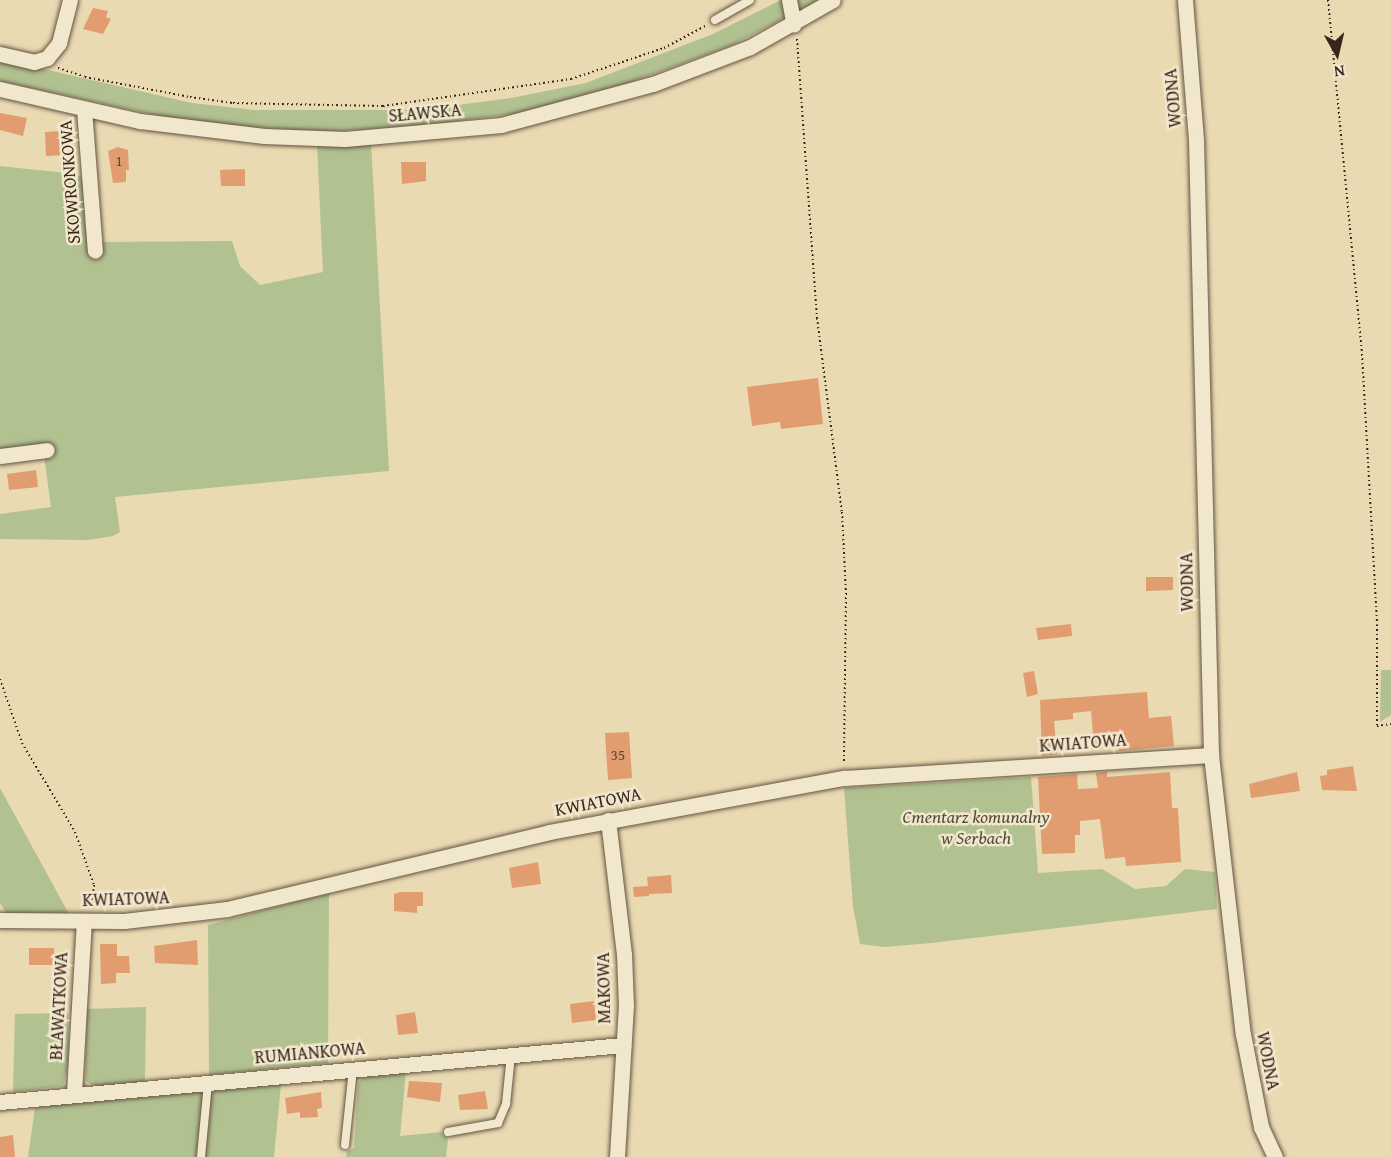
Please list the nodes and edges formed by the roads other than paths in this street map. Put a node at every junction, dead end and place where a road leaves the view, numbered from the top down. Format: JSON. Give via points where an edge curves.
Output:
{"nodes":[{"id":1,"x":70,"y":0,"type":"edge"},
{"id":2,"x":750,"y":0,"type":"edge"},
{"id":3,"x":789,"y":0,"type":"edge"},
{"id":4,"x":833,"y":0,"type":"edge"},
{"id":5,"x":1185,"y":0,"type":"edge"},
{"id":6,"x":715,"y":20,"type":"road end"},
{"id":7,"x":794,"y":25,"type":"junction"},
{"id":8,"x":0,"y":54,"type":"edge"},
{"id":9,"x":0,"y":89,"type":"edge"},
{"id":10,"x":84,"y":109,"type":"junction"},
{"id":11,"x":95,"y":251,"type":"dead end"},
{"id":12,"x":47,"y":450,"type":"dead end"},
{"id":13,"x":0,"y":456,"type":"edge"},
{"id":14,"x":1211,"y":755,"type":"junction"},
{"id":15,"x":608,"y":820,"type":"junction"},
{"id":16,"x":0,"y":920,"type":"edge"},
{"id":17,"x":84,"y":921,"type":"junction"},
{"id":18,"x":623,"y":1045,"type":"junction"},
{"id":19,"x":511,"y":1054,"type":"junction"},
{"id":20,"x":353,"y":1069,"type":"junction"},
{"id":21,"x":208,"y":1081,"type":"junction"},
{"id":22,"x":74,"y":1093,"type":"junction"},
{"id":23,"x":0,"y":1102,"type":"edge"},
{"id":24,"x":448,"y":1132,"type":"dead end"},
{"id":25,"x":345,"y":1145,"type":"dead end"},
{"id":26,"x":201,"y":1157,"type":"edge"},
{"id":27,"x":617,"y":1157,"type":"edge"},
{"id":28,"x":1275,"y":1157,"type":"edge"}],
"edges":[{"from":1,"to":8,"type":"street","via":[[59,43],[47,58],[34,62]]},
{"from":2,"to":6,"type":"lane"},
{"from":3,"to":7,"type":"street"},
{"from":4,"to":7,"type":"street","name":"SŁAWSKA"},
{"from":5,"to":14,"type":"street","name":"WODNA","via":[[1197,169]]},
{"from":7,"to":10,"type":"street","name":"SŁAWSKA","via":[[653,84],[501,125],[304,139],[140,121]]},
{"from":9,"to":10,"type":"street","name":"SŁAWSKA"},
{"from":10,"to":11,"type":"street","name":"SKOWRONKOWA"},
{"from":12,"to":13,"type":"street"},
{"from":14,"to":15,"type":"street","name":"KWIATOWA","via":[[844,778]]},
{"from":14,"to":28,"type":"street","name":"WODNA","via":[[1243,1034],[1261,1127]]},
{"from":15,"to":17,"type":"street","name":"KWIATOWA","via":[[227,909],[163,919]]},
{"from":15,"to":18,"type":"street","name":"MAKOWA","via":[[624,954]]},
{"from":16,"to":17,"type":"street","name":"KWIATOWA"},
{"from":17,"to":22,"type":"street","name":"BŁAWATKOWA"},
{"from":18,"to":19,"type":"street","name":"RUMIANKOWA"},
{"from":18,"to":27,"type":"street","name":"MAKOWA"},
{"from":19,"to":20,"type":"street","name":"RUMIANKOWA"},
{"from":19,"to":24,"type":"lane","via":[[506,1104],[498,1123]]},
{"from":20,"to":21,"type":"street","name":"RUMIANKOWA"},
{"from":20,"to":25,"type":"lane"},
{"from":21,"to":22,"type":"street","name":"RUMIANKOWA"},
{"from":21,"to":26,"type":"lane"},
{"from":22,"to":23,"type":"street","name":"RUMIANKOWA"}]}
